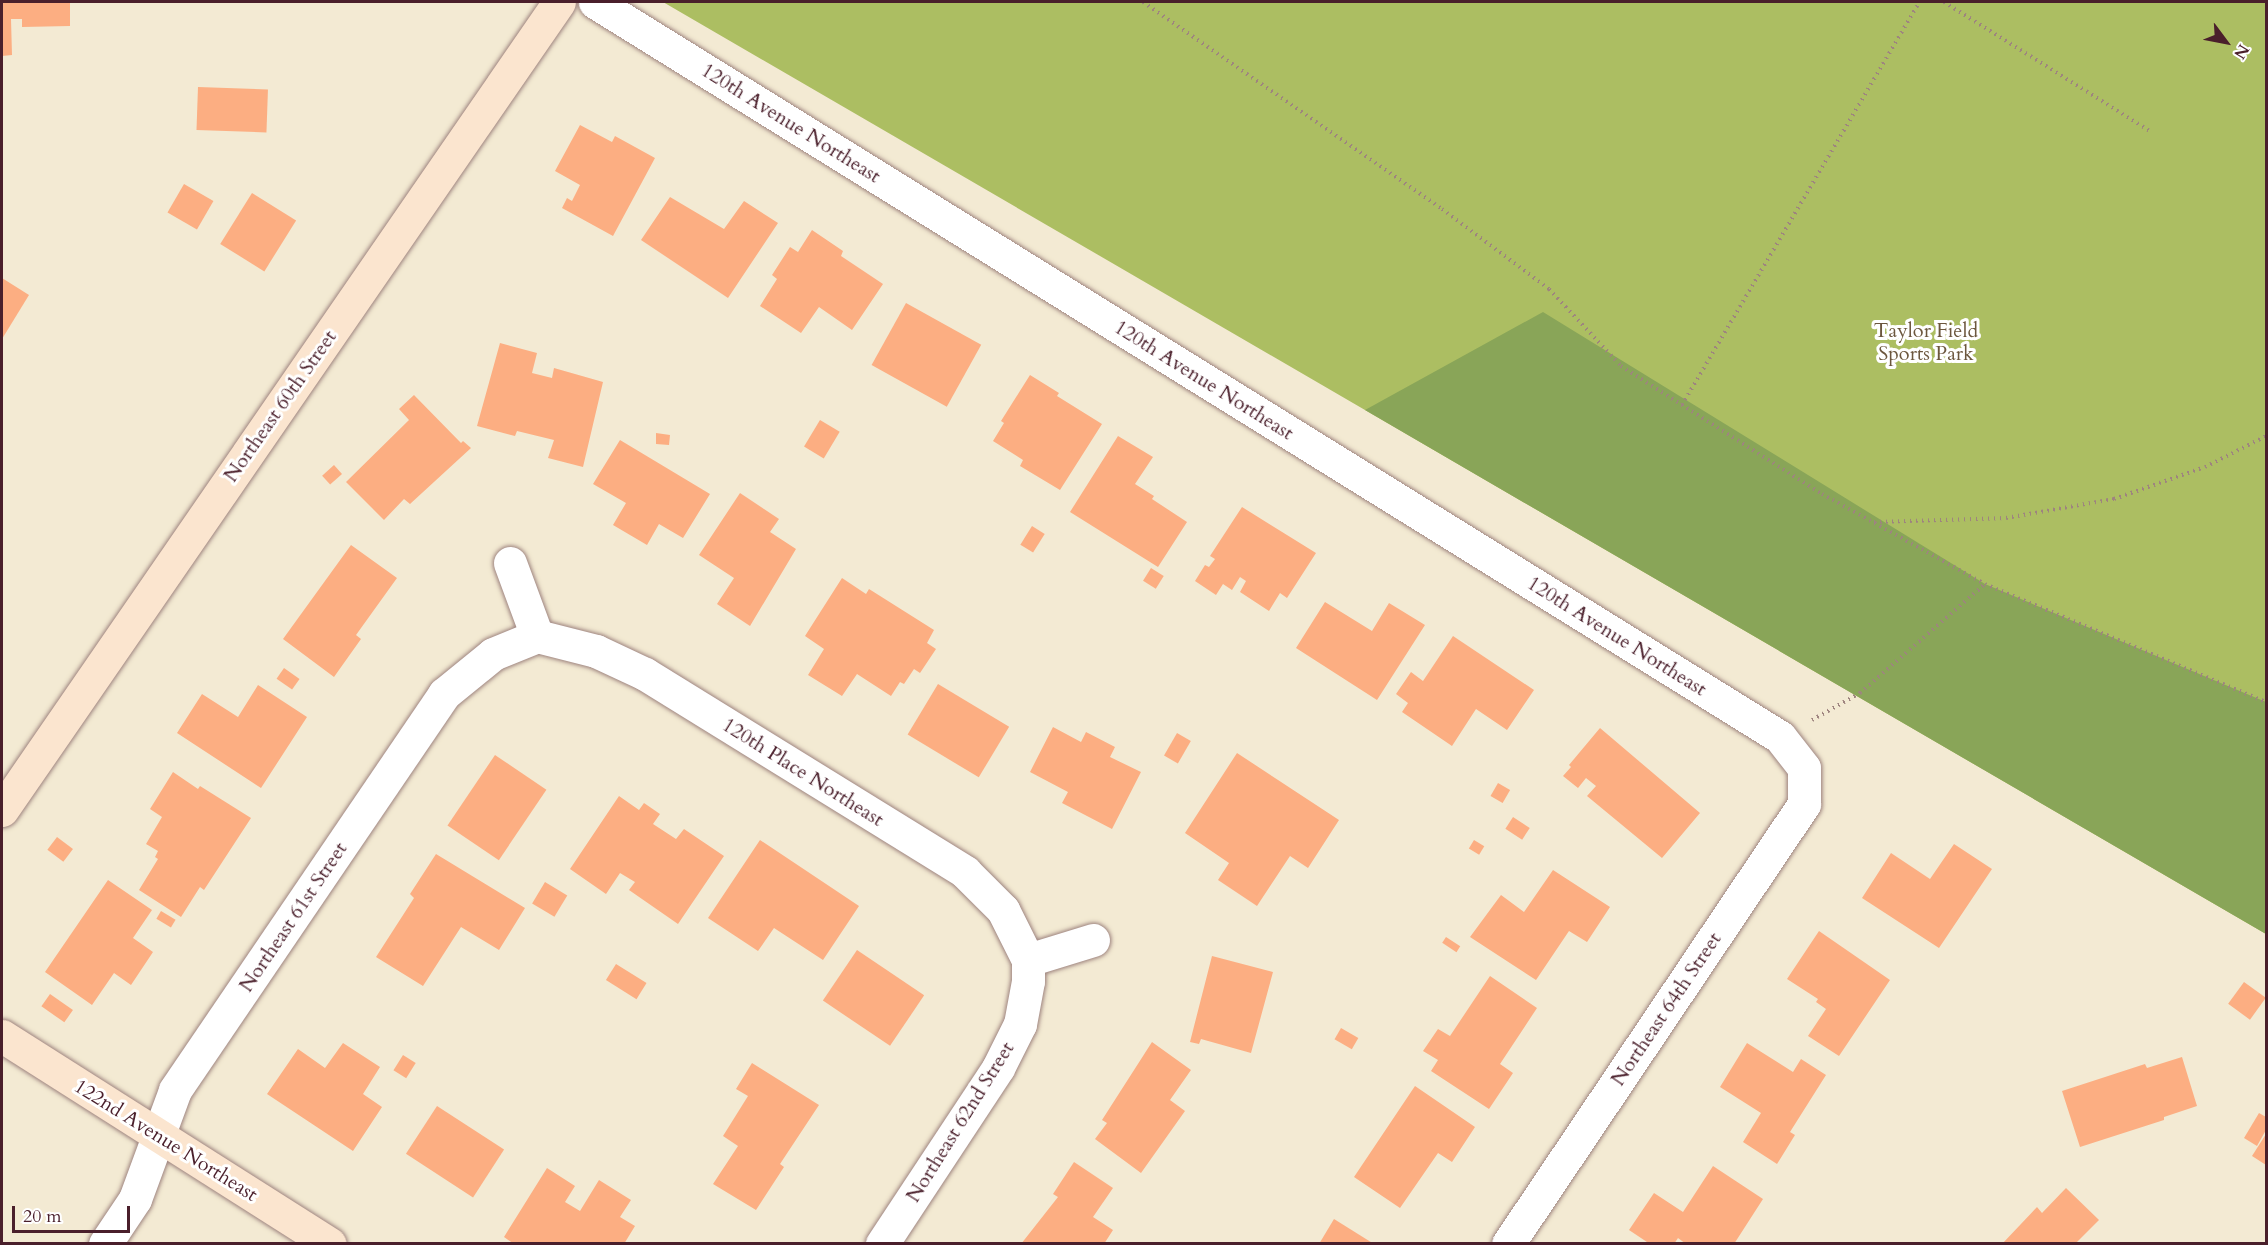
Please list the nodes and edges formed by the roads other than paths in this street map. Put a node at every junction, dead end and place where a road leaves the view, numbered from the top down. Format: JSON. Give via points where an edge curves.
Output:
{"nodes":[{"id":1,"x":559,"y":2,"type":"edge"},
{"id":2,"x":595,"y":2,"type":"edge"},
{"id":3,"x":510,"y":563,"type":"dead end"},
{"id":4,"x":537,"y":636,"type":"junction"},
{"id":5,"x":1804,"y":768,"type":"joint"},
{"id":6,"x":2,"y":810,"type":"edge"},
{"id":7,"x":1093,"y":940,"type":"dead end"},
{"id":8,"x":1028,"y":960,"type":"junction"},
{"id":9,"x":2,"y":1036,"type":"edge"},
{"id":10,"x":160,"y":1136,"type":"junction"},
{"id":11,"x":105,"y":1244,"type":"edge"},
{"id":12,"x":330,"y":1244,"type":"edge"},
{"id":13,"x":882,"y":1244,"type":"edge"},
{"id":14,"x":1508,"y":1244,"type":"edge"}],
"edges":[{"from":1,"to":6,"type":"street","name":"Northeast 60th Street"},
{"from":2,"to":5,"type":"street","name":"120th Avenue Northeast","via":[[1780,737]]},
{"from":3,"to":4,"type":"street"},
{"from":4,"to":8,"type":"street","name":"120th Place Northeast","via":[[596,651],[645,674],[965,872],[1003,910]]},
{"from":4,"to":10,"type":"street","name":"Northeast 61st Street","via":[[493,654],[444,694],[175,1090]]},
{"from":5,"to":14,"type":"street","name":"Northeast 64th Street","via":[[1804,804]]},
{"from":7,"to":8,"type":"street"},
{"from":8,"to":13,"type":"street","name":"Northeast 62nd Street","via":[[1020,1024],[998,1068]]},
{"from":9,"to":10,"type":"street","name":"122nd Avenue Northeast"},
{"from":10,"to":11,"type":"street","name":"Northeast 61st Street","via":[[135,1199]]},
{"from":10,"to":12,"type":"street","name":"122nd Avenue Northeast"}]}
